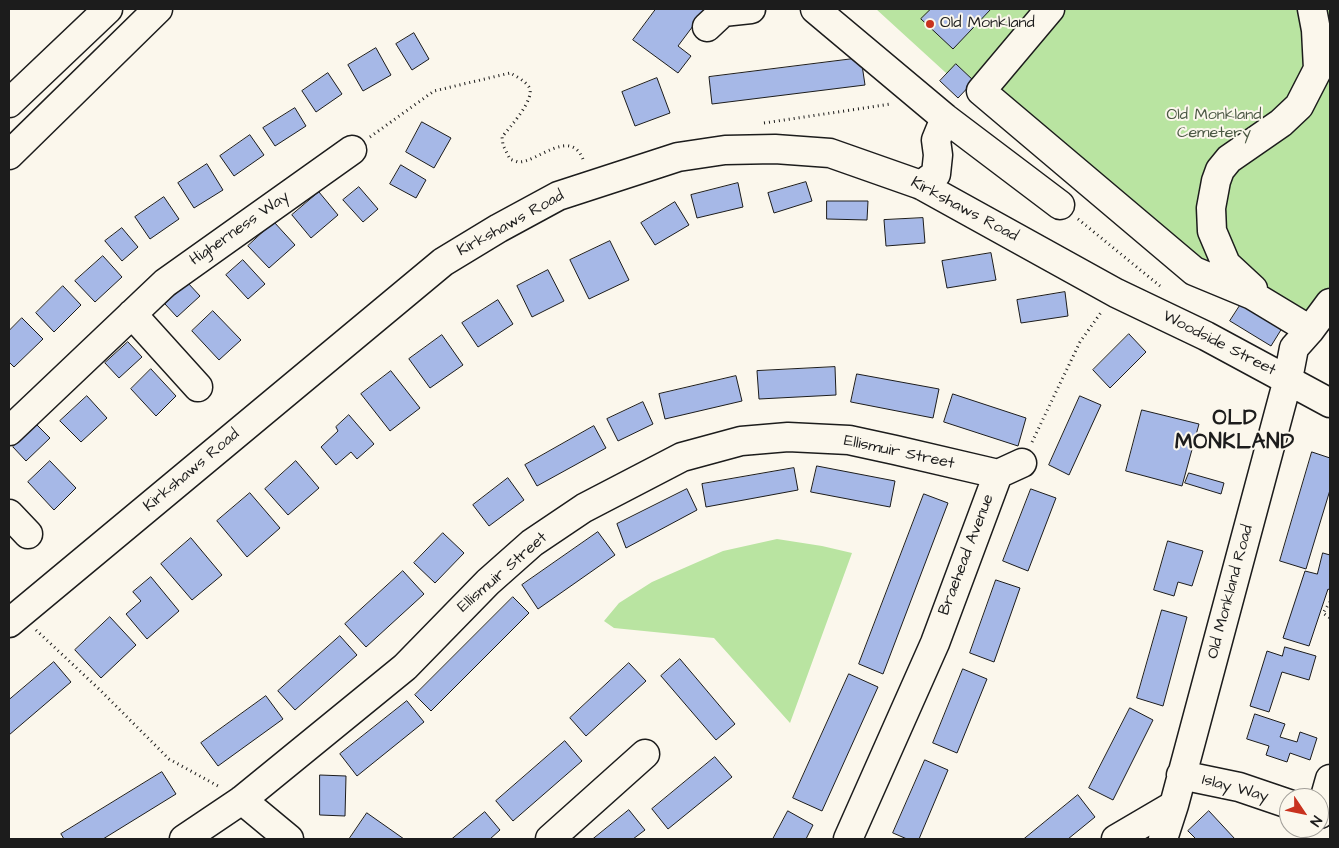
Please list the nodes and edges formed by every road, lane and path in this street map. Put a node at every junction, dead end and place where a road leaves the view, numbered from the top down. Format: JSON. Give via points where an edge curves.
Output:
{"nodes":[{"id":1,"x":108,"y":9,"type":"edge"},
{"id":2,"x":158,"y":9,"type":"edge"},
{"id":3,"x":751,"y":9,"type":"edge"},
{"id":4,"x":815,"y":9,"type":"edge"},
{"id":5,"x":1050,"y":9,"type":"edge"},
{"id":6,"x":1312,"y":9,"type":"edge"},
{"id":7,"x":707,"y":27,"type":"dead end"},
{"id":8,"x":920,"y":97,"type":"junction"},
{"id":9,"x":9,"y":103,"type":"edge"},
{"id":10,"x":945,"y":118,"type":"junction"},
{"id":11,"x":758,"y":124,"type":"dead end"},
{"id":12,"x":352,"y":150,"type":"joint"},
{"id":13,"x":9,"y":155,"type":"edge"},
{"id":14,"x":591,"y":184,"type":"junction"},
{"id":15,"x":921,"y":185,"type":"junction"},
{"id":16,"x":1060,"y":205,"type":"joint"},
{"id":17,"x":1112,"y":290,"type":"junction"},
{"id":18,"x":1166,"y":290,"type":"dead end"},
{"id":19,"x":1330,"y":303,"type":"edge"},
{"id":20,"x":1275,"y":308,"type":"junction"},
{"id":21,"x":132,"y":314,"type":"junction"},
{"id":22,"x":1310,"y":330,"type":"junction"},
{"id":23,"x":1288,"y":380,"type":"junction"},
{"id":24,"x":198,"y":387,"type":"dead end"},
{"id":25,"x":1330,"y":402,"type":"edge"},
{"id":26,"x":9,"y":431,"type":"edge"},
{"id":27,"x":1010,"y":468,"type":"junction"},
{"id":28,"x":9,"y":514,"type":"edge"},
{"id":29,"x":28,"y":534,"type":"dead end"},
{"id":30,"x":1330,"y":602,"type":"edge"},
{"id":31,"x":1330,"y":618,"type":"edge"},
{"id":32,"x":14,"y":619,"type":"edge"},
{"id":33,"x":645,"y":754,"type":"dead end"},
{"id":34,"x":1182,"y":775,"type":"junction"},
{"id":35,"x":242,"y":800,"type":"junction"},
{"id":36,"x":1279,"y":801,"type":"edge"},
{"id":37,"x":1174,"y":805,"type":"junction"},
{"id":38,"x":184,"y":839,"type":"edge"},
{"id":39,"x":289,"y":839,"type":"edge"},
{"id":40,"x":550,"y":839,"type":"edge"},
{"id":41,"x":848,"y":839,"type":"edge"},
{"id":42,"x":1116,"y":839,"type":"edge"},
{"id":43,"x":1163,"y":839,"type":"edge"}],
"edges":[{"from":1,"to":9,"type":"main road"},
{"from":2,"to":13,"type":"main road"},
{"from":3,"to":7,"type":"main road","via":[[723,12]]},
{"from":4,"to":8,"type":"main road"},
{"from":5,"to":20,"type":"main road","via":[[981,91],[1194,271]]},
{"from":6,"to":20,"type":"main road","via":[[1318,69],[1310,85],[1298,106],[1229,159],[1220,170],[1211,208],[1212,231],[1226,264]]},
{"from":8,"to":10,"type":"main road"},
{"from":8,"to":11,"type":"path","via":[[888,105]]},
{"from":10,"to":15,"type":"main road","via":[[936,140],[936,174]]},
{"from":10,"to":16,"type":"main road"},
{"from":12,"to":14,"type":"path","via":[[434,92],[510,73],[529,87],[530,92],[528,102],[502,137],[510,159],[519,162],[560,146],[571,146],[581,154]]},
{"from":12,"to":21,"type":"main road","name":"Higherness Way","via":[[165,283]]},
{"from":14,"to":15,"type":"main road","name":"Kirkshaws Road","via":[[678,157],[724,150],[775,149],[830,154]]},
{"from":14,"to":32,"type":"main road","name":"Kirkshaws Road","via":[[558,196],[443,262]]},
{"from":15,"to":17,"type":"main road","name":"Kirkshaws Road"},
{"from":16,"to":18,"type":"path"},
{"from":17,"to":23,"type":"main road","name":"Woodside Street"},
{"from":17,"to":27,"type":"path"},
{"from":19,"to":22,"type":"main road","name":"Old Monkland Road"},
{"from":20,"to":22,"type":"main road"},
{"from":21,"to":24,"type":"main road"},
{"from":21,"to":26,"type":"main road","name":"Higherness Way"},
{"from":22,"to":23,"type":"main road","name":"Old Monkland Road","via":[[1294,348]]},
{"from":23,"to":25,"type":"main road","name":"Woodside Street"},
{"from":23,"to":34,"type":"main road","name":"Old Monkland Road"},
{"from":27,"to":35,"type":"main road","name":"Ellismuir Street","via":[[858,442],[788,437],[741,441],[682,457],[584,508],[532,544],[488,582],[405,667]]},
{"from":27,"to":41,"type":"main road","name":"Braehead Avenue"},
{"from":28,"to":29,"type":"main road"},
{"from":30,"to":31,"type":"path","via":[[1323,613]]},
{"from":32,"to":35,"type":"path","via":[[99,689],[168,759]]},
{"from":33,"to":40,"type":"main road"},
{"from":34,"to":36,"type":"main road","name":"Islay Way","via":[[1239,787]]},
{"from":34,"to":37,"type":"main road","name":"Old Monkland Road"},
{"from":35,"to":38,"type":"main road","name":"Ellismuir Street"},
{"from":35,"to":39,"type":"main road"},
{"from":37,"to":42,"type":"main road"},
{"from":37,"to":43,"type":"main road","name":"Old Monkland Road"}]}
